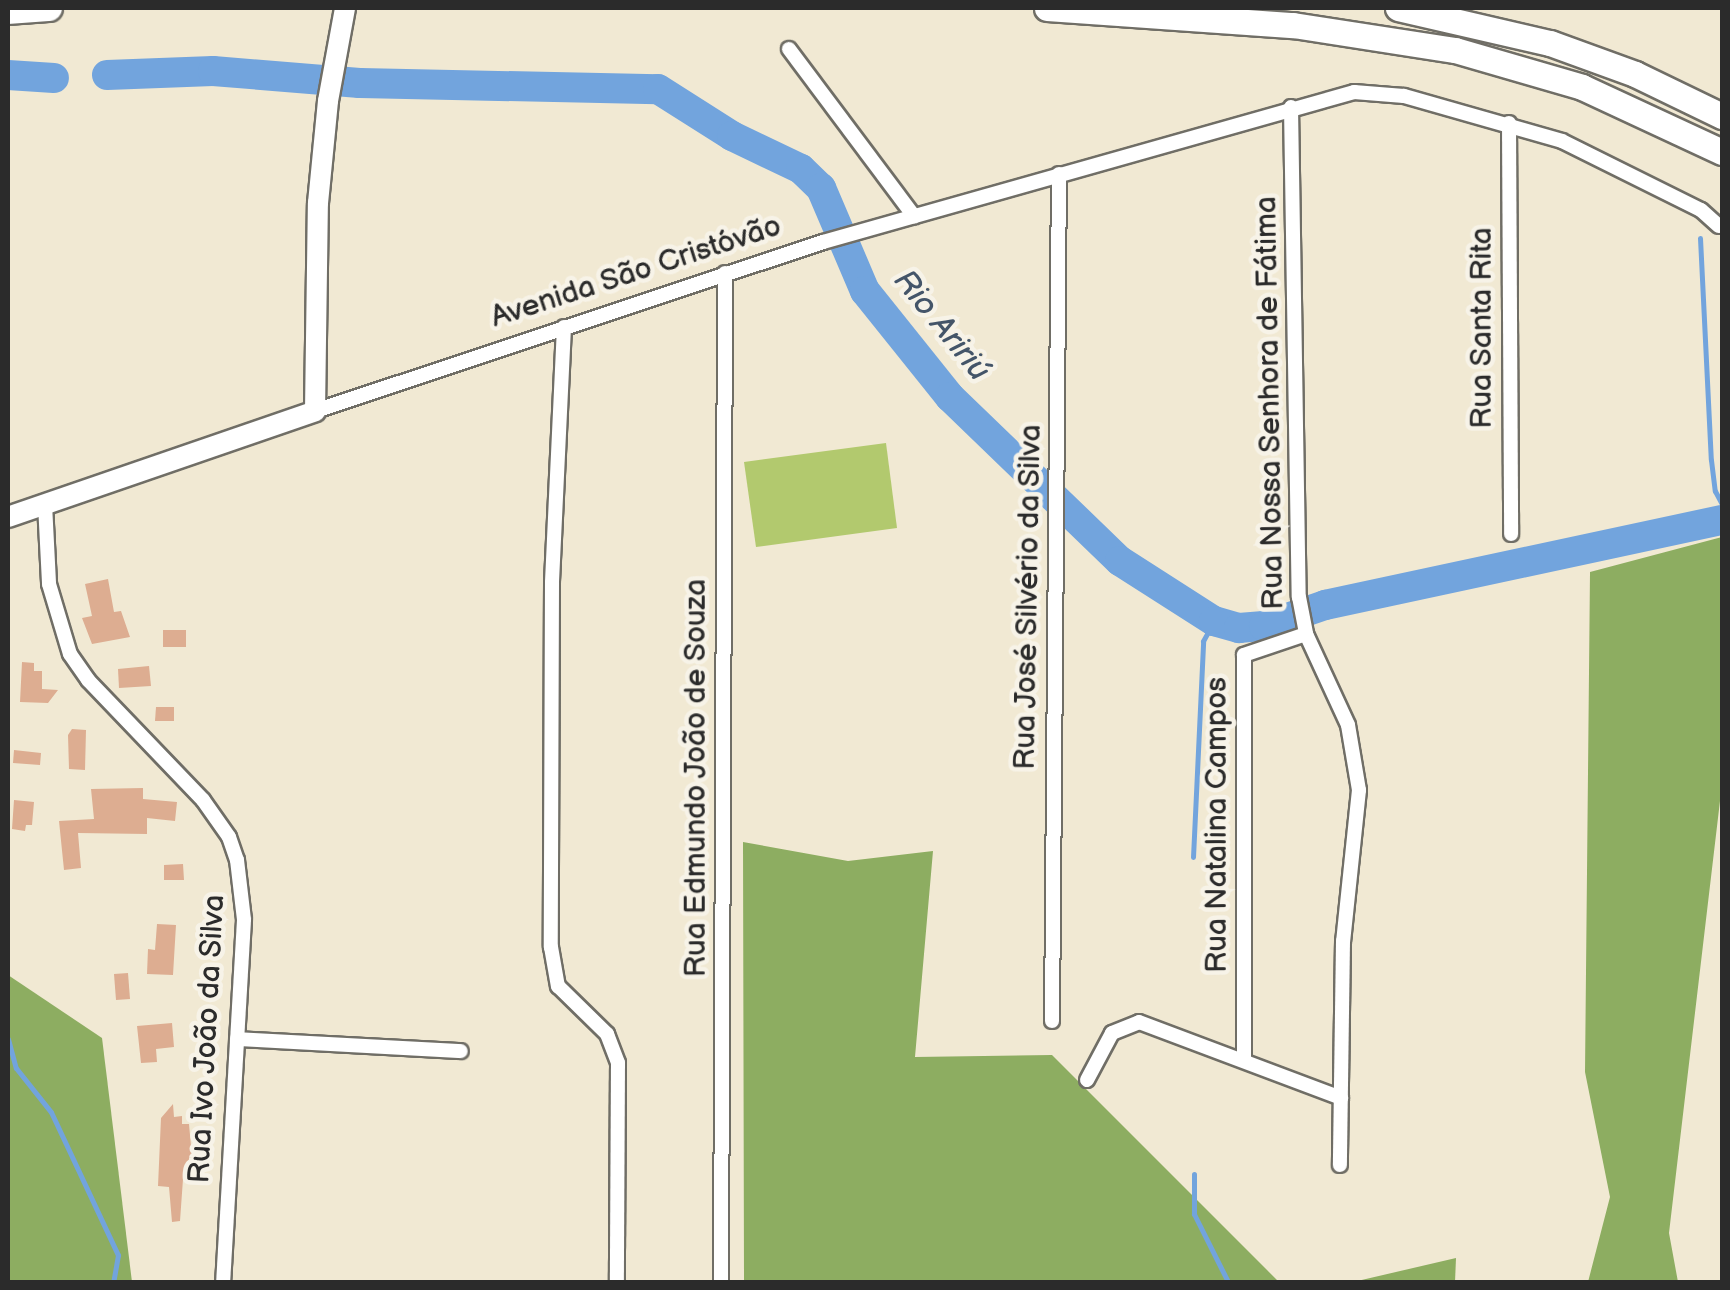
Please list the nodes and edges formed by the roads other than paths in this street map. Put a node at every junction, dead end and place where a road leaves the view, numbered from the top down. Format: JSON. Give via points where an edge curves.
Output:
{"nodes":[{"id":1,"x":49,"y":8,"type":"edge"},
{"id":2,"x":346,"y":8,"type":"edge"},
{"id":3,"x":1047,"y":8,"type":"edge"},
{"id":4,"x":1398,"y":8,"type":"edge"},
{"id":5,"x":8,"y":11,"type":"edge"},
{"id":6,"x":789,"y":49,"type":"dead end"},
{"id":7,"x":1290,"y":107,"type":"junction"},
{"id":8,"x":1722,"y":116,"type":"edge"},
{"id":9,"x":1509,"y":122,"type":"junction"},
{"id":10,"x":1722,"y":152,"type":"edge"},
{"id":11,"x":1060,"y":174,"type":"junction"},
{"id":12,"x":914,"y":216,"type":"junction"},
{"id":13,"x":1719,"y":226,"type":"dead end"},
{"id":14,"x":725,"y":273,"type":"junction"},
{"id":15,"x":564,"y":327,"type":"junction"},
{"id":16,"x":315,"y":411,"type":"junction"},
{"id":17,"x":46,"y":504,"type":"junction"},
{"id":18,"x":8,"y":517,"type":"edge"},
{"id":19,"x":1511,"y":534,"type":"dead end"},
{"id":20,"x":1304,"y":629,"type":"junction"},
{"id":21,"x":1052,"y":1021,"type":"dead end"},
{"id":22,"x":237,"y":1039,"type":"junction"},
{"id":23,"x":461,"y":1051,"type":"dead end"},
{"id":24,"x":1244,"y":1060,"type":"junction"},
{"id":25,"x":1087,"y":1080,"type":"dead end"},
{"id":26,"x":1341,"y":1098,"type":"junction"},
{"id":27,"x":1340,"y":1165,"type":"dead end"},
{"id":28,"x":223,"y":1282,"type":"edge"},
{"id":29,"x":617,"y":1282,"type":"edge"},
{"id":30,"x":722,"y":1282,"type":"edge"}],
"edges":[{"from":1,"to":5,"type":"highway"},
{"from":2,"to":16,"type":"main road","via":[[318,202]]},
{"from":3,"to":10,"type":"highway","via":[[1293,26],[1455,50],[1582,87]]},
{"from":4,"to":8,"type":"highway","via":[[1550,43]]},
{"from":6,"to":12,"type":"street"},
{"from":7,"to":9,"type":"street","name":"Avenida São Cristóvão","via":[[1376,92]]},
{"from":7,"to":11,"type":"street","name":"Avenida São Cristóvão"},
{"from":7,"to":20,"type":"street","name":"Rua Nossa Senhora de Fátima"},
{"from":9,"to":13,"type":"street","name":"Avenida São Cristóvão","via":[[1562,141],[1701,210]]},
{"from":9,"to":19,"type":"street","name":"Rua Santa Rita"},
{"from":11,"to":12,"type":"street","name":"Avenida São Cristóvão"},
{"from":11,"to":21,"type":"street","name":"Rua José Silvério da Silva"},
{"from":12,"to":14,"type":"street","name":"Avenida São Cristóvão"},
{"from":14,"to":15,"type":"street","name":"Avenida São Cristóvão"},
{"from":14,"to":30,"type":"street","name":"Rua Edmundo João de Souza"},
{"from":15,"to":16,"type":"street","name":"Avenida São Cristóvão"},
{"from":15,"to":29,"type":"street","via":[[552,583],[551,947],[558,986],[607,1034],[618,1063]]},
{"from":16,"to":17,"type":"main road","name":"Avenida São Cristóvão"},
{"from":17,"to":18,"type":"main road","name":"Avenida São Cristóvão"},
{"from":17,"to":22,"type":"street","name":"Rua Ivo João da Silva","via":[[49,584],[70,654],[229,837],[244,890]]},
{"from":20,"to":24,"type":"street","name":"Rua Natalina Campos","via":[[1244,655]]},
{"from":20,"to":26,"type":"street","name":"Rua Nossa Senhora de Fátima","via":[[1348,725],[1358,790],[1343,941]]},
{"from":22,"to":23,"type":"street"},
{"from":22,"to":28,"type":"street","name":"Rua Ivo João da Silva"},
{"from":24,"to":25,"type":"street","via":[[1151,1024],[1128,1024],[1104,1044]]},
{"from":24,"to":26,"type":"street"},
{"from":26,"to":27,"type":"street","name":"Rua Nossa Senhora de Fátima"}]}
